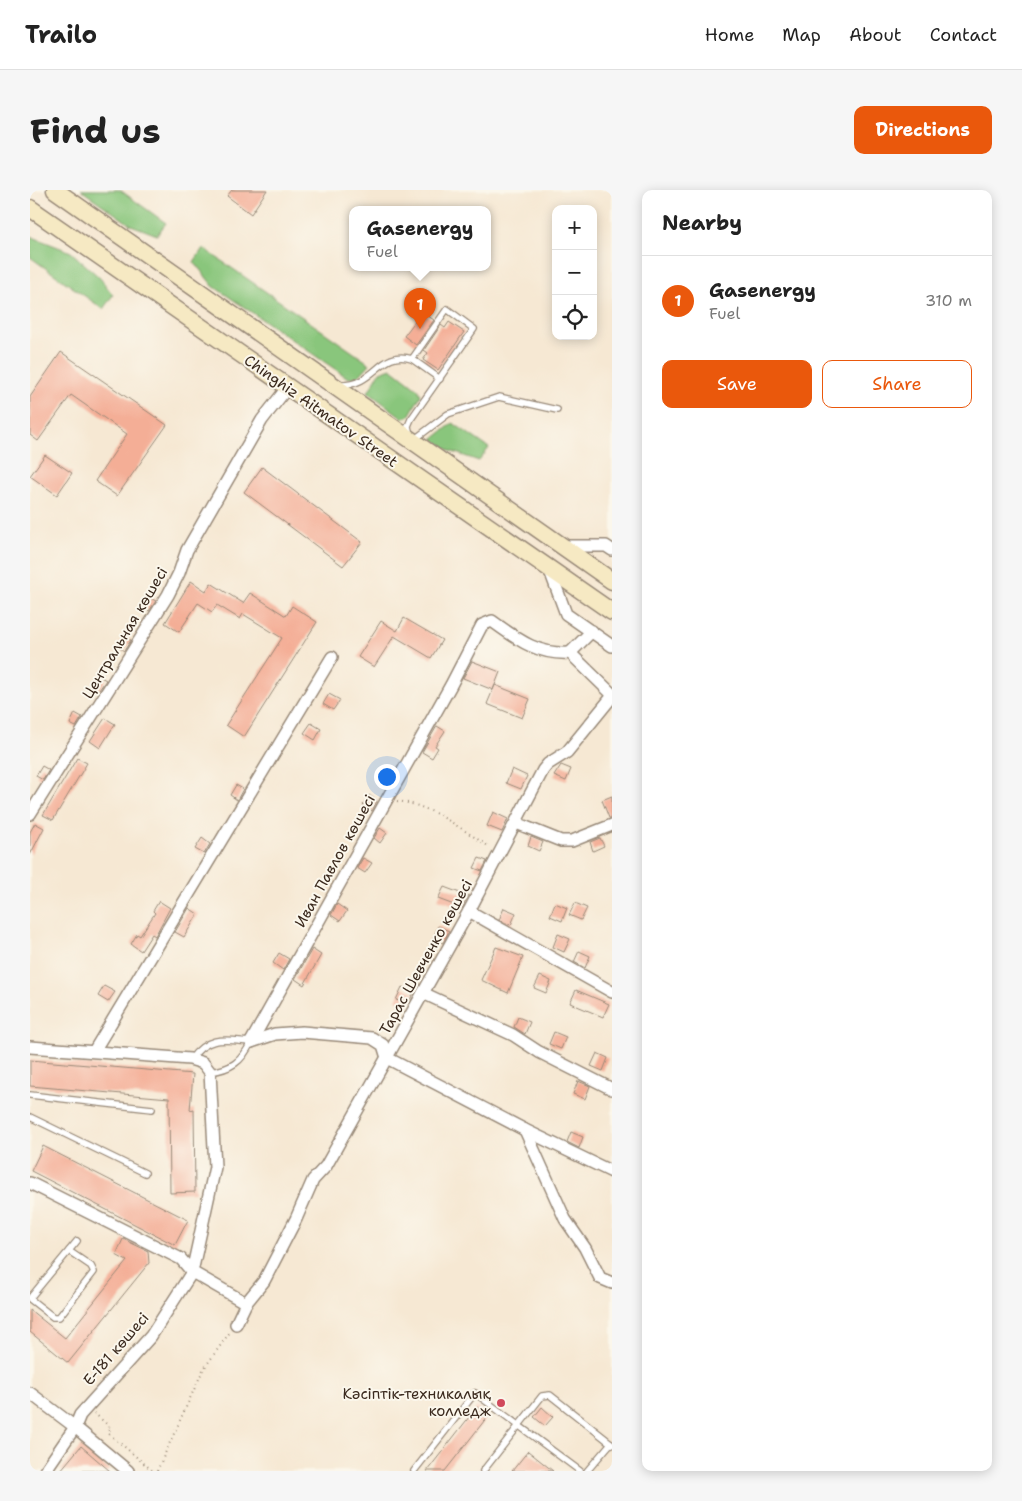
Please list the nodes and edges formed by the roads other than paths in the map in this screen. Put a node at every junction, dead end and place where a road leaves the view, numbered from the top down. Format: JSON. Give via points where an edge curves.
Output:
{"nodes":[{"id":1,"x":55,"y":190,"type":"edge"},
{"id":2,"x":30,"y":208,"type":"edge"},
{"id":3,"x":412,"y":360,"type":"junction"},
{"id":4,"x":440,"y":378,"type":"junction"},
{"id":5,"x":333,"y":385,"type":"junction"},
{"id":6,"x":287,"y":388,"type":"junction"},
{"id":7,"x":557,"y":410,"type":"dead end"},
{"id":8,"x":412,"y":441,"type":"junction"},
{"id":9,"x":562,"y":546,"type":"junction"},
{"id":10,"x":612,"y":550,"type":"edge"},
{"id":11,"x":549,"y":568,"type":"junction"},
{"id":12,"x":612,"y":581,"type":"edge"},
{"id":13,"x":612,"y":612,"type":"edge"},
{"id":14,"x":592,"y":631,"type":"junction"},
{"id":15,"x":612,"y":646,"type":"edge"},
{"id":16,"x":570,"y":653,"type":"junction"},
{"id":17,"x":332,"y":657,"type":"dead end"},
{"id":18,"x":30,"y":814,"type":"edge"},
{"id":19,"x":516,"y":823,"type":"junction"},
{"id":20,"x":612,"y":825,"type":"edge"},
{"id":21,"x":469,"y":911,"type":"junction"},
{"id":22,"x":612,"y":992,"type":"edge"},
{"id":23,"x":423,"y":993,"type":"junction"},
{"id":24,"x":251,"y":1042,"type":"junction"},
{"id":25,"x":30,"y":1047,"type":"edge"},
{"id":26,"x":94,"y":1051,"type":"junction"},
{"id":27,"x":387,"y":1058,"type":"junction"},
{"id":28,"x":190,"y":1059,"type":"junction"},
{"id":29,"x":210,"y":1072,"type":"junction"},
{"id":30,"x":612,"y":1090,"type":"edge"},
{"id":31,"x":30,"y":1095,"type":"edge"},
{"id":32,"x":152,"y":1109,"type":"dead end"},
{"id":33,"x":30,"y":1117,"type":"edge"},
{"id":34,"x":525,"y":1130,"type":"junction"},
{"id":35,"x":612,"y":1172,"type":"edge"},
{"id":36,"x":145,"y":1173,"type":"dead end"},
{"id":37,"x":30,"y":1183,"type":"edge"},
{"id":38,"x":77,"y":1241,"type":"dead end"},
{"id":39,"x":69,"y":1251,"type":"junction"},
{"id":40,"x":192,"y":1272,"type":"junction"},
{"id":41,"x":612,"y":1282,"type":"edge"},
{"id":42,"x":30,"y":1299,"type":"edge"},
{"id":43,"x":246,"y":1303,"type":"junction"},
{"id":44,"x":236,"y":1324,"type":"road end"},
{"id":45,"x":30,"y":1393,"type":"edge"},
{"id":46,"x":520,"y":1424,"type":"junction"},
{"id":47,"x":75,"y":1427,"type":"junction"},
{"id":48,"x":611,"y":1443,"type":"edge"},
{"id":49,"x":45,"y":1471,"type":"edge"},
{"id":50,"x":128,"y":1471,"type":"edge"},
{"id":51,"x":414,"y":1471,"type":"edge"},
{"id":52,"x":483,"y":1471,"type":"edge"},
{"id":53,"x":580,"y":1471,"type":"edge"},
{"id":54,"x":587,"y":1471,"type":"edge"}],
"edges":[{"from":1,"to":5,"type":"main road","name":"Chinghiz Aitmatov Street"},
{"from":2,"to":6,"type":"main road","name":"Chinghiz Aitmatov Street"},
{"from":3,"to":4,"type":"lane"},
{"from":3,"to":4,"type":"lane","via":[[447,310],[474,329]]},
{"from":3,"to":5,"type":"lane","via":[[394,357],[360,383]]},
{"from":4,"to":8,"type":"lane","via":[[410,419],[408,432]]},
{"from":5,"to":8,"type":"main road","name":"Chinghiz Aitmatov Street"},
{"from":6,"to":11,"type":"main road","name":"Chinghiz Aitmatov Street"},
{"from":6,"to":18,"type":"street","name":"Центральная көшесі","via":[[262,420],[187,550],[168,595]]},
{"from":7,"to":8,"type":"lane","via":[[499,397],[448,414]]},
{"from":8,"to":9,"type":"main road","name":"Chinghiz Aitmatov Street"},
{"from":9,"to":10,"type":"street","via":[[606,546]]},
{"from":9,"to":12,"type":"main road","name":"Chinghiz Aitmatov Street"},
{"from":11,"to":13,"type":"main road","name":"Chinghiz Aitmatov Street"},
{"from":11,"to":14,"type":"street","via":[[566,614]]},
{"from":14,"to":15,"type":"street"},
{"from":14,"to":16,"type":"street"},
{"from":16,"to":19,"type":"street","name":"Тарас Шевченко көшесі","via":[[611,693],[611,698],[567,752],[543,770]]},
{"from":16,"to":24,"type":"street","name":"Иван Павлов көшесі","via":[[542,652],[523,644],[492,621],[482,625]]},
{"from":17,"to":26,"type":"street"},
{"from":19,"to":20,"type":"street","via":[[561,841],[572,841]]},
{"from":19,"to":21,"type":"street","name":"Тарас Шевченко көшесі"},
{"from":21,"to":22,"type":"street"},
{"from":21,"to":23,"type":"street","name":"Тарас Шевченко көшесі"},
{"from":23,"to":27,"type":"street","name":"Тарас Шевченко көшесі"},
{"from":23,"to":30,"type":"street","via":[[512,1035]]},
{"from":24,"to":27,"type":"street","via":[[275,1034],[302,1032],[372,1038],[383,1045]]},
{"from":24,"to":28,"type":"lane","via":[[208,1042],[198,1048]]},
{"from":24,"to":29,"type":"lane","via":[[244,1056],[233,1066]]},
{"from":25,"to":26,"type":"street"},
{"from":26,"to":28,"type":"street"},
{"from":27,"to":34,"type":"street"},
{"from":27,"to":43,"type":"street","name":"Тарас Шевченко көшесі","via":[[326,1166],[313,1180],[264,1281]]},
{"from":28,"to":29,"type":"street","via":[[203,1063]]},
{"from":29,"to":40,"type":"street","name":"Е-181 көшесі","via":[[215,1166]]},
{"from":31,"to":32,"type":"lane"},
{"from":33,"to":36,"type":"lane"},
{"from":34,"to":35,"type":"street"},
{"from":34,"to":41,"type":"street","via":[[565,1219],[600,1278]]},
{"from":37,"to":40,"type":"street","via":[[181,1259]]},
{"from":38,"to":39,"type":"lane"},
{"from":39,"to":42,"type":"lane"},
{"from":39,"to":42,"type":"lane","via":[[91,1266],[94,1272],[59,1317],[52,1317]]},
{"from":40,"to":43,"type":"street"},
{"from":40,"to":47,"type":"street","name":"Е-181 көшесі","via":[[151,1336],[86,1407]]},
{"from":43,"to":44,"type":"street","name":"Тарас Шевченко көшесі"},
{"from":45,"to":47,"type":"street"},
{"from":46,"to":48,"type":"lane","via":[[542,1396],[550,1395]]},
{"from":46,"to":51,"type":"lane","via":[[475,1392]]},
{"from":46,"to":52,"type":"lane"},
{"from":46,"to":53,"type":"lane"},
{"from":47,"to":49,"type":"street","name":"Е-181 көшесі"},
{"from":47,"to":50,"type":"street"},
{"from":48,"to":54,"type":"lane"}]}
